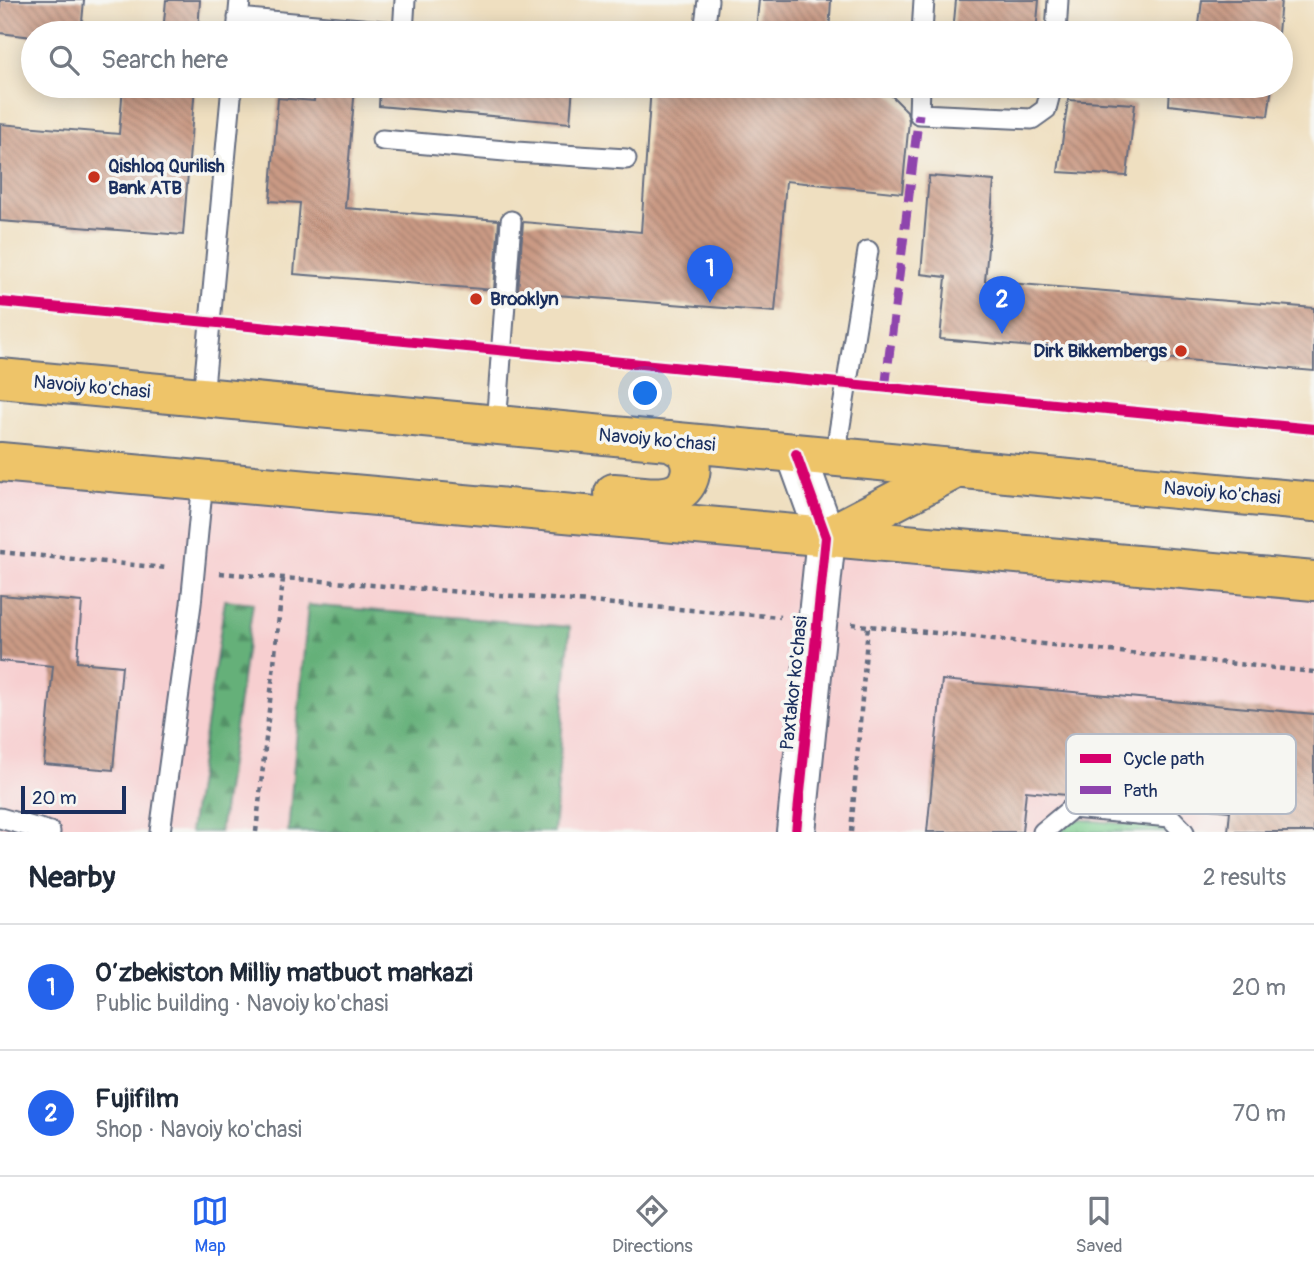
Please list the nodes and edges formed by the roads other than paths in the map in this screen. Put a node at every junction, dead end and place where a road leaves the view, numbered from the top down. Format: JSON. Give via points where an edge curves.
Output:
{"nodes":[{"id":1,"x":405,"y":0,"type":"edge"},
{"id":2,"x":708,"y":0,"type":"edge"},
{"id":3,"x":924,"y":0,"type":"edge"},
{"id":4,"x":1058,"y":0,"type":"edge"},
{"id":5,"x":238,"y":17,"type":"edge"},
{"id":6,"x":280,"y":21,"type":"edge"},
{"id":7,"x":404,"y":21,"type":"edge"},
{"id":8,"x":705,"y":21,"type":"edge"},
{"id":9,"x":923,"y":21,"type":"edge"},
{"id":10,"x":1057,"y":21,"type":"edge"},
{"id":11,"x":231,"y":98,"type":"edge"},
{"id":12,"x":920,"y":98,"type":"edge"},
{"id":13,"x":1049,"y":98,"type":"edge"},
{"id":14,"x":382,"y":140,"type":"dead end"},
{"id":15,"x":626,"y":159,"type":"dead end"},
{"id":16,"x":511,"y":221,"type":"dead end"},
{"id":17,"x":868,"y":251,"type":"dead end"},
{"id":18,"x":0,"y":378,"type":"edge"},
{"id":19,"x":204,"y":398,"type":"junction"},
{"id":20,"x":496,"y":426,"type":"junction"},
{"id":21,"x":670,"y":441,"type":"junction"},
{"id":22,"x":796,"y":454,"type":"junction"},
{"id":23,"x":835,"y":457,"type":"junction"},
{"id":24,"x":0,"y":461,"type":"edge"},
{"id":25,"x":958,"y":468,"type":"junction"},
{"id":26,"x":204,"y":480,"type":"junction"},
{"id":27,"x":1314,"y":502,"type":"edge"},
{"id":28,"x":826,"y":537,"type":"junction"},
{"id":29,"x":1314,"y":581,"type":"edge"},
{"id":30,"x":1066,"y":813,"type":"edge"},
{"id":31,"x":1137,"y":814,"type":"edge"},
{"id":32,"x":0,"y":818,"type":"edge"},
{"id":33,"x":50,"y":832,"type":"edge"},
{"id":34,"x":160,"y":832,"type":"edge"},
{"id":35,"x":796,"y":832,"type":"edge"},
{"id":36,"x":1043,"y":832,"type":"edge"},
{"id":37,"x":1184,"y":832,"type":"edge"}],
"edges":[{"from":1,"to":7,"type":"lane"},
{"from":2,"to":8,"type":"lane"},
{"from":3,"to":9,"type":"lane"},
{"from":4,"to":10,"type":"lane"},
{"from":5,"to":6,"type":"lane"},
{"from":11,"to":19,"type":"lane"},
{"from":12,"to":13,"type":"lane","via":[[919,114],[1032,119],[1046,109]]},
{"from":14,"to":15,"type":"lane"},
{"from":16,"to":20,"type":"lane"},
{"from":17,"to":23,"type":"lane"},
{"from":18,"to":19,"type":"main road","name":"Navoiy ko'chasi"},
{"from":19,"to":20,"type":"main road","name":"Navoiy ko'chasi"},
{"from":20,"to":21,"type":"main road","name":"Navoiy ko'chasi"},
{"from":21,"to":22,"type":"main road","name":"Navoiy ko'chasi"},
{"from":21,"to":26,"type":"main road","via":[[687,455],[690,476],[675,494],[657,496],[392,477]]},
{"from":22,"to":23,"type":"main road","name":"Navoiy ko'chasi"},
{"from":22,"to":28,"type":"street"},
{"from":23,"to":25,"type":"main road","name":"Navoiy ko'chasi"},
{"from":24,"to":26,"type":"main road"},
{"from":25,"to":27,"type":"main road","name":"Navoiy ko'chasi"},
{"from":25,"to":28,"type":"main road"},
{"from":26,"to":28,"type":"main road"},
{"from":26,"to":34,"type":"lane"},
{"from":28,"to":29,"type":"main road"},
{"from":28,"to":35,"type":"street","name":"Paxtakor ko'chasi"},
{"from":30,"to":36,"type":"lane"},
{"from":31,"to":37,"type":"lane","via":[[1170,817]]},
{"from":32,"to":33,"type":"lane"}]}
